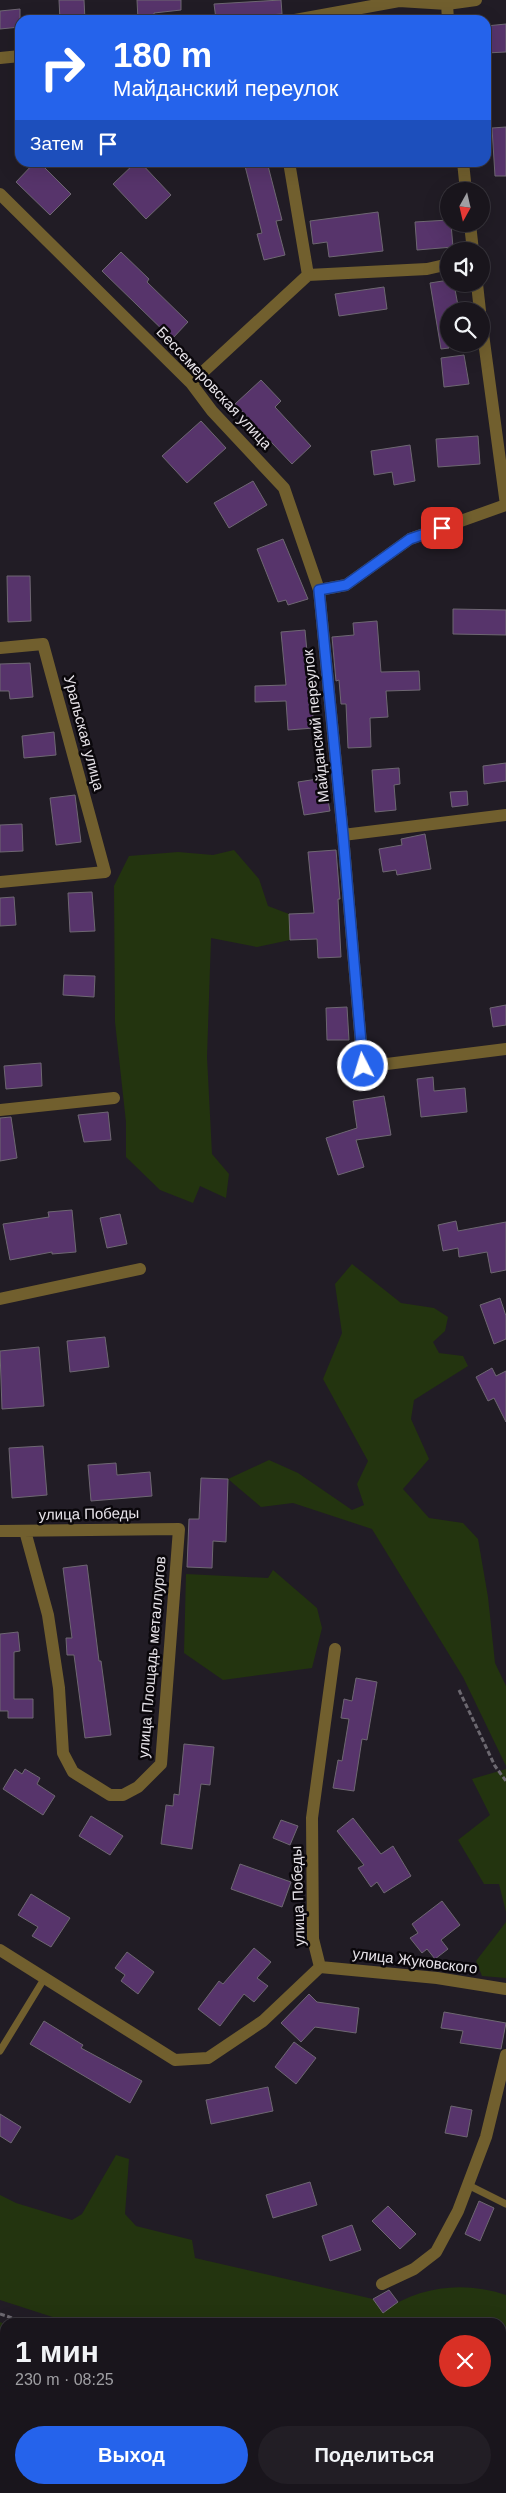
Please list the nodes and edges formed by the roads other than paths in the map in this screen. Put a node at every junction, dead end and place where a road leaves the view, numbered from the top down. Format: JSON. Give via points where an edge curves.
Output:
{"nodes":[{"id":1,"x":476,"y":0,"type":"edge"},
{"id":2,"x":379,"y":2,"type":"edge"},
{"id":3,"x":447,"y":4,"type":"junction"},
{"id":4,"x":318,"y":15,"type":"edge"},
{"id":5,"x":448,"y":15,"type":"edge"},
{"id":6,"x":15,"y":56,"type":"edge"},
{"id":7,"x":0,"y":58,"type":"edge"},
{"id":8,"x":291,"y":167,"type":"edge"},
{"id":9,"x":464,"y":167,"type":"edge"},
{"id":10,"x":465,"y":182,"type":"edge"},
{"id":11,"x":0,"y":194,"type":"edge"},
{"id":12,"x":440,"y":266,"type":"edge"},
{"id":13,"x":308,"y":274,"type":"junction"},
{"id":14,"x":485,"y":352,"type":"edge"},
{"id":15,"x":191,"y":383,"type":"junction"},
{"id":16,"x":506,"y":505,"type":"edge"},
{"id":17,"x":319,"y":590,"type":"junction"},
{"id":18,"x":0,"y":648,"type":"edge"},
{"id":19,"x":506,"y":815,"type":"edge"},
{"id":20,"x":343,"y":835,"type":"junction"},
{"id":21,"x":0,"y":882,"type":"edge"},
{"id":22,"x":506,"y":1049,"type":"edge"},
{"id":23,"x":114,"y":1098,"type":"dead end"},
{"id":24,"x":0,"y":1110,"type":"edge"},
{"id":25,"x":140,"y":1269,"type":"dead end"},
{"id":26,"x":0,"y":1299,"type":"edge"},
{"id":27,"x":179,"y":1529,"type":"joint"},
{"id":28,"x":0,"y":1530,"type":"edge"},
{"id":29,"x":25,"y":1531,"type":"junction"},
{"id":30,"x":335,"y":1650,"type":"dead end"},
{"id":31,"x":0,"y":1950,"type":"edge"},
{"id":32,"x":320,"y":1967,"type":"junction"},
{"id":33,"x":44,"y":1979,"type":"junction"},
{"id":34,"x":506,"y":1990,"type":"edge"},
{"id":35,"x":0,"y":2051,"type":"edge"},
{"id":36,"x":506,"y":2056,"type":"edge"},
{"id":37,"x":468,"y":2184,"type":"junction"},
{"id":38,"x":506,"y":2204,"type":"edge"},
{"id":39,"x":382,"y":2284,"type":"dead end"}],
"edges":[{"from":1,"to":3,"type":"street"},
{"from":2,"to":3,"type":"street"},
{"from":2,"to":4,"type":"street"},
{"from":3,"to":5,"type":"street"},
{"from":6,"to":7,"type":"street"},
{"from":8,"to":13,"type":"street"},
{"from":9,"to":10,"type":"street"},
{"from":11,"to":15,"type":"street","name":"Бессемеровская улица"},
{"from":12,"to":13,"type":"street"},
{"from":13,"to":15,"type":"street"},
{"from":14,"to":16,"type":"street"},
{"from":15,"to":17,"type":"street","name":"Бессемеровская улица","via":[[212,411],[284,488]]},
{"from":16,"to":17,"type":"street","via":[[410,539],[346,585]]},
{"from":17,"to":20,"type":"street","name":"Майданский переулок"},
{"from":18,"to":21,"type":"street","name":"Уральская улица","via":[[43,644],[105,872]]},
{"from":19,"to":20,"type":"street"},
{"from":20,"to":22,"type":"street","name":"Майданский переулок","via":[[363,1066]]},
{"from":23,"to":24,"type":"street"},
{"from":25,"to":26,"type":"street"},
{"from":27,"to":29,"type":"street","name":"улица Победы"},
{"from":27,"to":29,"type":"street","name":"улица Площадь металлургов","via":[[161,1764],[138,1787],[123,1795],[110,1795],[73,1772],[63,1752],[48,1615]]},
{"from":28,"to":29,"type":"street","name":"улица Победы"},
{"from":30,"to":32,"type":"street","name":"улица Победы","via":[[312,1818],[313,1939]]},
{"from":31,"to":33,"type":"street"},
{"from":32,"to":33,"type":"street","via":[[263,2021],[208,2058],[175,2060]]},
{"from":32,"to":34,"type":"street","name":"улица Жуковского","via":[[437,1978]]},
{"from":33,"to":35,"type":"lane"},
{"from":36,"to":37,"type":"street","via":[[486,2137]]},
{"from":37,"to":38,"type":"lane"},
{"from":37,"to":39,"type":"street","via":[[436,2252],[414,2269]]}]}
